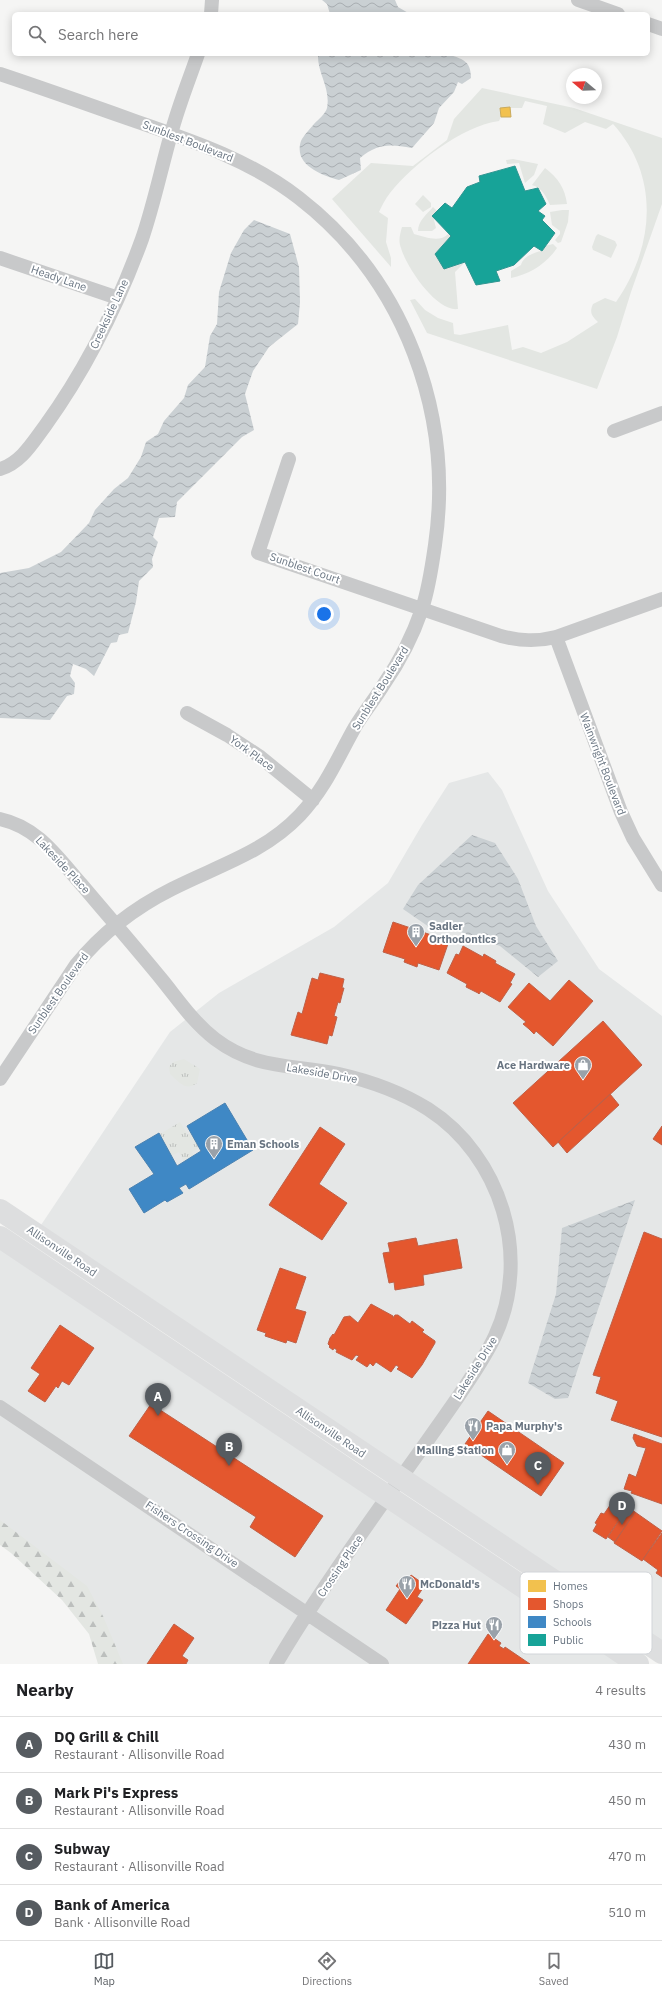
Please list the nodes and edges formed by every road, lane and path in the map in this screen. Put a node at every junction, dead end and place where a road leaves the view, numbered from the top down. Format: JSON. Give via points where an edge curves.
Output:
{"nodes":[{"id":1,"x":212,"y":0,"type":"edge"},
{"id":2,"x":578,"y":0,"type":"edge"},
{"id":3,"x":211,"y":12,"type":"edge"},
{"id":4,"x":612,"y":12,"type":"edge"},
{"id":5,"x":650,"y":25,"type":"edge"},
{"id":6,"x":662,"y":29,"type":"edge"},
{"id":7,"x":197,"y":56,"type":"edge"},
{"id":8,"x":0,"y":74,"type":"edge"},
{"id":9,"x":171,"y":133,"type":"junction"},
{"id":10,"x":0,"y":258,"type":"edge"},
{"id":11,"x":118,"y":298,"type":"junction"},
{"id":12,"x":662,"y":413,"type":"edge"},
{"id":13,"x":614,"y":431,"type":"dead end"},
{"id":14,"x":289,"y":459,"type":"dead end"},
{"id":15,"x":0,"y":469,"type":"edge"},
{"id":16,"x":662,"y":599,"type":"edge"},
{"id":17,"x":423,"y":608,"type":"junction"},
{"id":18,"x":556,"y":638,"type":"junction"},
{"id":19,"x":187,"y":713,"type":"dead end"},
{"id":20,"x":313,"y":800,"type":"junction"},
{"id":21,"x":0,"y":819,"type":"edge"},
{"id":22,"x":662,"y":885,"type":"edge"},
{"id":23,"x":116,"y":924,"type":"junction"},
{"id":24,"x":0,"y":1079,"type":"edge"},
{"id":25,"x":0,"y":1210,"type":"edge"},
{"id":26,"x":0,"y":1237,"type":"edge"},
{"id":27,"x":0,"y":1407,"type":"edge"},
{"id":28,"x":404,"y":1474,"type":"junction"},
{"id":29,"x":388,"y":1496,"type":"junction"},
{"id":30,"x":545,"y":1572,"type":"edge"},
{"id":31,"x":520,"y":1585,"type":"edge"},
{"id":32,"x":308,"y":1614,"type":"junction"},
{"id":33,"x":652,"y":1646,"type":"edge"},
{"id":34,"x":662,"y":1653,"type":"edge"},
{"id":35,"x":623,"y":1654,"type":"edge"},
{"id":36,"x":276,"y":1664,"type":"edge"},
{"id":37,"x":382,"y":1664,"type":"edge"},
{"id":38,"x":638,"y":1664,"type":"edge"}],
"edges":[{"from":1,"to":3,"type":"street"},
{"from":2,"to":4,"type":"street"},
{"from":5,"to":6,"type":"street"},
{"from":7,"to":9,"type":"street","name":"Creekside Lane"},
{"from":8,"to":9,"type":"street","name":"Sunblest Boulevard"},
{"from":9,"to":11,"type":"street","name":"Creekside Lane","via":[[148,218]]},
{"from":9,"to":17,"type":"street","name":"Sunblest Boulevard","via":[[232,156],[302,200],[336,232],[359,259],[400,322],[423,378],[434,422],[439,458],[437,533]]},
{"from":10,"to":11,"type":"street","name":"Heady Lane"},
{"from":11,"to":15,"type":"street","name":"Creekside Lane","via":[[87,360],[52,416],[20,458]]},
{"from":12,"to":13,"type":"street"},
{"from":14,"to":17,"type":"street","name":"Sunblest Court","via":[[258,553]]},
{"from":16,"to":18,"type":"street"},
{"from":17,"to":18,"type":"street","via":[[515,639],[530,641]]},
{"from":17,"to":20,"type":"street","name":"Sunblest Boulevard","via":[[403,654],[355,728],[330,777]]},
{"from":18,"to":22,"type":"street","name":"Wainwright Boulevard","via":[[621,812],[633,838]]},
{"from":19,"to":20,"type":"street","name":"York Place","via":[[259,756]]},
{"from":20,"to":23,"type":"street","name":"Sunblest Boulevard","via":[[288,827],[267,843],[173,888]]},
{"from":21,"to":23,"type":"street","name":"Lakeside Place","via":[[26,828],[47,844]]},
{"from":23,"to":24,"type":"street","name":"Sunblest Boulevard","via":[[76,965]]},
{"from":23,"to":28,"type":"street","name":"Lakeside Drive","via":[[194,1020],[220,1043],[261,1062],[338,1074],[398,1093],[430,1110],[453,1128],[475,1153],[488,1173],[500,1199],[508,1232],[510,1261],[506,1299],[496,1334],[477,1368]]},
{"from":25,"to":28,"type":"main road","name":"Allisonville Road"},
{"from":26,"to":29,"type":"main road","name":"Allisonville Road"},
{"from":27,"to":32,"type":"street","name":"Fishers Crossing Drive"},
{"from":28,"to":29,"type":"street","name":"Crossing Place"},
{"from":28,"to":30,"type":"main road","name":"Allisonville Road"},
{"from":29,"to":31,"type":"main road","name":"Allisonville Road"},
{"from":29,"to":32,"type":"street","name":"Crossing Place"},
{"from":32,"to":36,"type":"street","name":"Crossing Place"},
{"from":32,"to":37,"type":"street","name":"Fishers Crossing Drive"},
{"from":33,"to":34,"type":"main road","name":"Allisonville Road"},
{"from":35,"to":38,"type":"main road","name":"Allisonville Road"}]}
